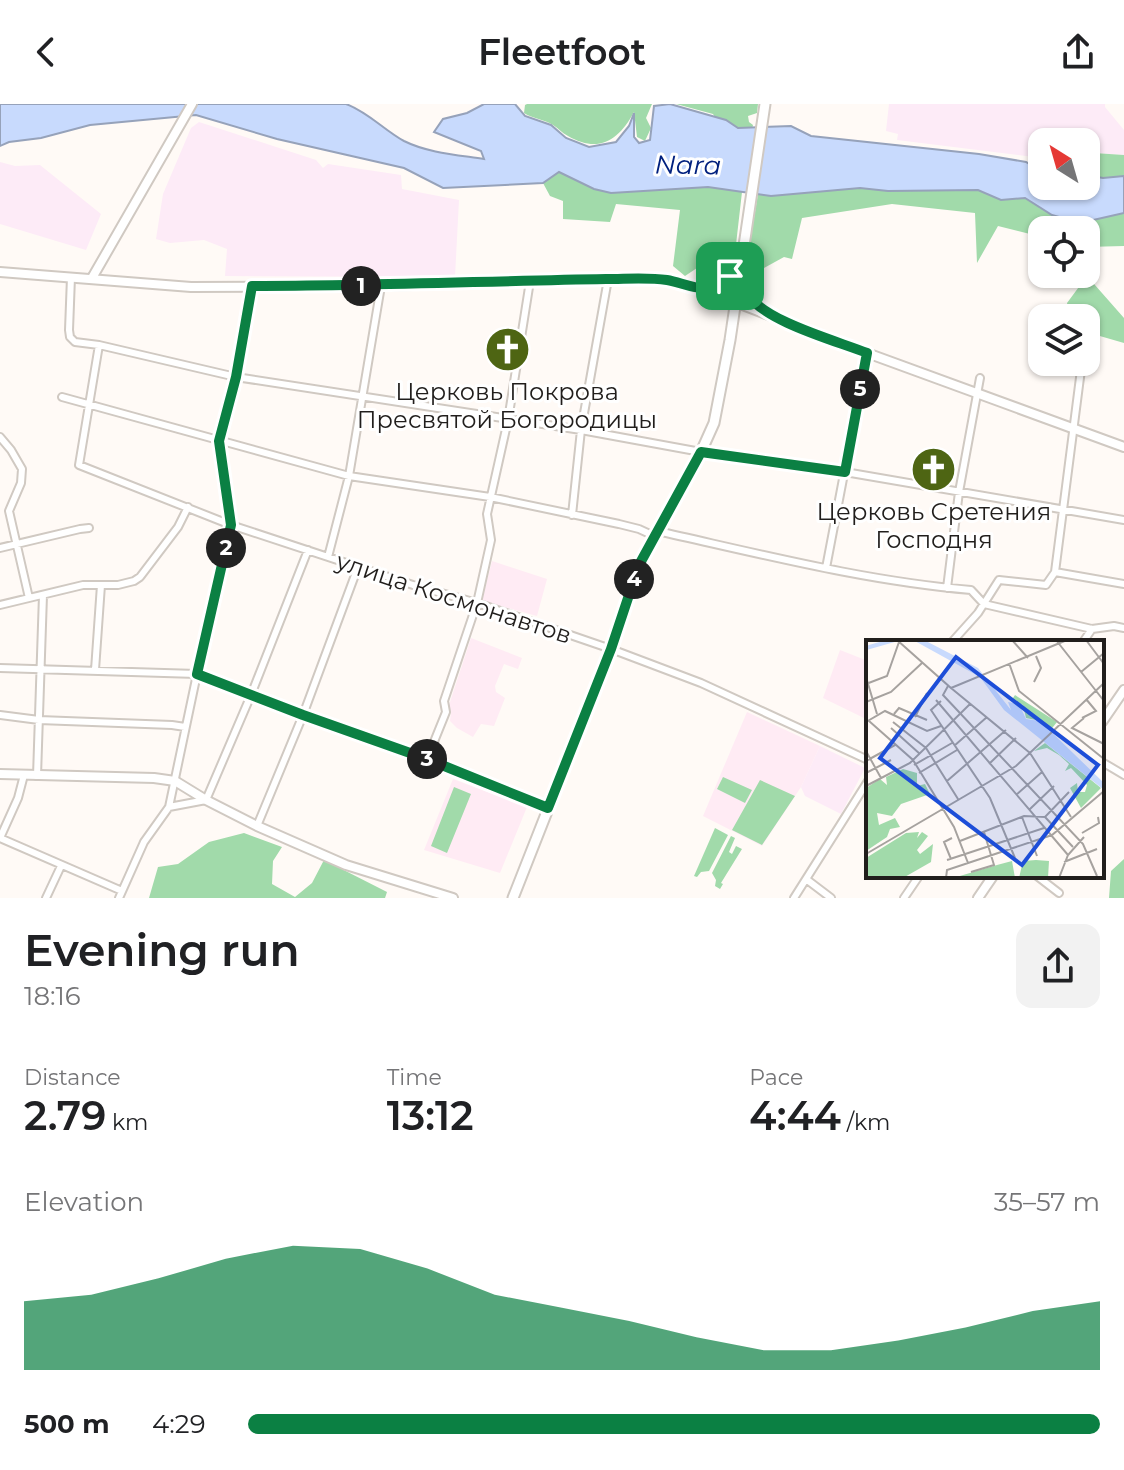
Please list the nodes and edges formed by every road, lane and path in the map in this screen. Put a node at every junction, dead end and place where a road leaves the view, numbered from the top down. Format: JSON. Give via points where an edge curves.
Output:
{"nodes":[{"id":1,"x":192,"y":104,"type":"edge"},
{"id":2,"x":765,"y":104,"type":"edge"},
{"id":3,"x":741,"y":263,"type":"junction"},
{"id":4,"x":0,"y":272,"type":"edge"},
{"id":5,"x":71,"y":277,"type":"junction"},
{"id":6,"x":92,"y":278,"type":"junction"},
{"id":7,"x":608,"y":279,"type":"junction"},
{"id":8,"x":530,"y":281,"type":"junction"},
{"id":9,"x":252,"y":286,"type":"junction"},
{"id":10,"x":381,"y":286,"type":"junction"},
{"id":11,"x":700,"y":289,"type":"junction"},
{"id":12,"x":735,"y":302,"type":"junction"},
{"id":13,"x":773,"y":317,"type":"junction"},
{"id":14,"x":99,"y":345,"type":"junction"},
{"id":15,"x":867,"y":353,"type":"junction"},
{"id":16,"x":1080,"y":376,"type":"edge"},
{"id":17,"x":236,"y":377,"type":"junction"},
{"id":18,"x":980,"y":378,"type":"dead end"},
{"id":19,"x":977,"y":394,"type":"junction"},
{"id":20,"x":62,"y":397,"type":"dead end"},
{"id":21,"x":362,"y":397,"type":"junction"},
{"id":22,"x":89,"y":404,"type":"junction"},
{"id":23,"x":508,"y":420,"type":"junction"},
{"id":24,"x":1073,"y":428,"type":"junction"},
{"id":25,"x":581,"y":430,"type":"junction"},
{"id":26,"x":0,"y":437,"type":"edge"},
{"id":27,"x":219,"y":441,"type":"junction"},
{"id":28,"x":1124,"y":447,"type":"edge"},
{"id":29,"x":701,"y":452,"type":"junction"},
{"id":30,"x":845,"y":472,"type":"junction"},
{"id":31,"x":349,"y":476,"type":"junction"},
{"id":32,"x":959,"y":492,"type":"junction"},
{"id":33,"x":490,"y":497,"type":"junction"},
{"id":34,"x":188,"y":507,"type":"junction"},
{"id":35,"x":1061,"y":509,"type":"junction"},
{"id":36,"x":572,"y":515,"type":"junction"},
{"id":37,"x":1124,"y":520,"type":"edge"},
{"id":38,"x":231,"y":525,"type":"junction"},
{"id":39,"x":89,"y":528,"type":"dead end"},
{"id":40,"x":657,"y":531,"type":"junction"},
{"id":41,"x":16,"y":544,"type":"junction"},
{"id":42,"x":0,"y":548,"type":"edge"},
{"id":43,"x":308,"y":550,"type":"junction"},
{"id":44,"x":328,"y":557,"type":"junction"},
{"id":45,"x":358,"y":567,"type":"junction"},
{"id":46,"x":826,"y":568,"type":"junction"},
{"id":47,"x":1055,"y":572,"type":"junction"},
{"id":48,"x":1124,"y":584,"type":"edge"},
{"id":49,"x":101,"y":585,"type":"junction"},
{"id":50,"x":947,"y":588,"type":"junction"},
{"id":51,"x":43,"y":595,"type":"junction"},
{"id":52,"x":29,"y":598,"type":"junction"},
{"id":53,"x":477,"y":603,"type":"junction"},
{"id":54,"x":984,"y":604,"type":"junction"},
{"id":55,"x":0,"y":605,"type":"edge"},
{"id":56,"x":1124,"y":628,"type":"edge"},
{"id":57,"x":1092,"y":629,"type":"junction"},
{"id":58,"x":954,"y":640,"type":"edge"},
{"id":59,"x":1084,"y":640,"type":"edge"},
{"id":60,"x":611,"y":649,"type":"junction"},
{"id":61,"x":0,"y":668,"type":"edge"},
{"id":62,"x":41,"y":668,"type":"junction"},
{"id":63,"x":95,"y":670,"type":"junction"},
{"id":64,"x":197,"y":674,"type":"junction"},
{"id":65,"x":1124,"y":690,"type":"edge"},
{"id":66,"x":251,"y":695,"type":"junction"},
{"id":67,"x":0,"y":715,"type":"edge"},
{"id":68,"x":303,"y":715,"type":"junction"},
{"id":69,"x":1104,"y":719,"type":"edge"},
{"id":70,"x":39,"y":720,"type":"junction"},
{"id":71,"x":185,"y":727,"type":"junction"},
{"id":72,"x":427,"y":759,"type":"junction"},
{"id":73,"x":866,"y":759,"type":"edge"},
{"id":74,"x":1104,"y":763,"type":"edge"},
{"id":75,"x":0,"y":774,"type":"edge"},
{"id":76,"x":24,"y":775,"type":"junction"},
{"id":77,"x":1124,"y":775,"type":"edge"},
{"id":78,"x":37,"y":776,"type":"junction"},
{"id":79,"x":175,"y":781,"type":"junction"},
{"id":80,"x":866,"y":784,"type":"edge"},
{"id":81,"x":206,"y":800,"type":"junction"},
{"id":82,"x":169,"y":807,"type":"junction"},
{"id":83,"x":548,"y":808,"type":"junction"},
{"id":84,"x":257,"y":826,"type":"junction"},
{"id":85,"x":0,"y":838,"type":"edge"},
{"id":86,"x":61,"y":866,"type":"junction"},
{"id":87,"x":918,"y":878,"type":"edge"},
{"id":88,"x":992,"y":878,"type":"edge"},
{"id":89,"x":1040,"y":878,"type":"edge"},
{"id":90,"x":806,"y":879,"type":"junction"},
{"id":91,"x":1059,"y":893,"type":"dead end"},
{"id":92,"x":120,"y":895,"type":"edge"},
{"id":93,"x":46,"y":898,"type":"edge"},
{"id":94,"x":453,"y":898,"type":"edge"},
{"id":95,"x":513,"y":898,"type":"edge"},
{"id":96,"x":794,"y":898,"type":"edge"},
{"id":97,"x":831,"y":898,"type":"edge"},
{"id":98,"x":904,"y":898,"type":"edge"},
{"id":99,"x":978,"y":898,"type":"edge"}],
"edges":[{"from":1,"to":6,"type":"street"},
{"from":2,"to":3,"type":"main road"},
{"from":3,"to":11,"type":"street","via":[[719,284]]},
{"from":3,"to":12,"type":"main road"},
{"from":3,"to":13,"type":"street","via":[[749,296]]},
{"from":4,"to":5,"type":"street"},
{"from":5,"to":6,"type":"street"},
{"from":5,"to":14,"type":"street","via":[[70,337]]},
{"from":6,"to":9,"type":"street","via":[[191,287]]},
{"from":7,"to":8,"type":"street"},
{"from":7,"to":11,"type":"street","via":[[664,280]]},
{"from":7,"to":25,"type":"street"},
{"from":8,"to":10,"type":"street"},
{"from":8,"to":23,"type":"street"},
{"from":9,"to":10,"type":"street"},
{"from":9,"to":17,"type":"street"},
{"from":10,"to":21,"type":"street"},
{"from":11,"to":12,"type":"street"},
{"from":12,"to":13,"type":"street"},
{"from":12,"to":29,"type":"main road","via":[[714,423]]},
{"from":13,"to":15,"type":"street"},
{"from":14,"to":17,"type":"street"},
{"from":14,"to":22,"type":"street"},
{"from":15,"to":19,"type":"street"},
{"from":15,"to":30,"type":"street"},
{"from":16,"to":24,"type":"street"},
{"from":17,"to":21,"type":"street"},
{"from":17,"to":27,"type":"street"},
{"from":18,"to":19,"type":"street"},
{"from":19,"to":24,"type":"street"},
{"from":19,"to":32,"type":"street"},
{"from":20,"to":22,"type":"street"},
{"from":21,"to":23,"type":"street"},
{"from":21,"to":31,"type":"street"},
{"from":22,"to":27,"type":"street"},
{"from":22,"to":34,"type":"street","name":"улица Космонавтов","via":[[79,465]]},
{"from":23,"to":25,"type":"street"},
{"from":23,"to":33,"type":"street"},
{"from":24,"to":28,"type":"street"},
{"from":24,"to":35,"type":"street"},
{"from":25,"to":29,"type":"street"},
{"from":25,"to":36,"type":"street"},
{"from":26,"to":41,"type":"street","via":[[22,469],[9,511]]},
{"from":27,"to":31,"type":"street"},
{"from":27,"to":38,"type":"street"},
{"from":29,"to":30,"type":"street"},
{"from":29,"to":40,"type":"main road"},
{"from":30,"to":32,"type":"street"},
{"from":30,"to":46,"type":"street"},
{"from":31,"to":33,"type":"street"},
{"from":31,"to":44,"type":"street"},
{"from":32,"to":35,"type":"street"},
{"from":32,"to":50,"type":"street"},
{"from":33,"to":36,"type":"street"},
{"from":33,"to":53,"type":"street","via":[[491,540]]},
{"from":34,"to":38,"type":"street","name":"улица Космонавтов"},
{"from":34,"to":49,"type":"street","via":[[140,577]]},
{"from":35,"to":37,"type":"street"},
{"from":35,"to":47,"type":"street"},
{"from":36,"to":40,"type":"street","via":[[652,535]]},
{"from":38,"to":43,"type":"street","name":"улица Космонавтов"},
{"from":38,"to":64,"type":"street"},
{"from":39,"to":41,"type":"street"},
{"from":40,"to":46,"type":"street"},
{"from":40,"to":60,"type":"main road","via":[[639,565]]},
{"from":41,"to":42,"type":"street"},
{"from":41,"to":52,"type":"street"},
{"from":43,"to":44,"type":"street","name":"улица Космонавтов"},
{"from":43,"to":66,"type":"street"},
{"from":44,"to":45,"type":"street","name":"улица Космонавтов"},
{"from":45,"to":53,"type":"street","name":"улица Космонавтов"},
{"from":45,"to":68,"type":"street"},
{"from":46,"to":50,"type":"street"},
{"from":47,"to":48,"type":"street"},
{"from":47,"to":54,"type":"street","via":[[1046,585],[999,580]]},
{"from":49,"to":51,"type":"street"},
{"from":49,"to":63,"type":"street"},
{"from":50,"to":54,"type":"street","via":[[971,590]]},
{"from":51,"to":52,"type":"street"},
{"from":51,"to":62,"type":"street"},
{"from":52,"to":55,"type":"street"},
{"from":53,"to":60,"type":"street","name":"улица Космонавтов"},
{"from":53,"to":72,"type":"street"},
{"from":54,"to":57,"type":"street"},
{"from":54,"to":58,"type":"street"},
{"from":56,"to":57,"type":"street"},
{"from":57,"to":59,"type":"street"},
{"from":60,"to":73,"type":"street","name":"улица Космонавтов","via":[[706,684]]},
{"from":60,"to":83,"type":"main road"},
{"from":61,"to":62,"type":"street"},
{"from":62,"to":63,"type":"street"},
{"from":62,"to":70,"type":"street"},
{"from":63,"to":64,"type":"street"},
{"from":64,"to":66,"type":"street"},
{"from":64,"to":71,"type":"street"},
{"from":65,"to":69,"type":"street"},
{"from":66,"to":68,"type":"street"},
{"from":66,"to":81,"type":"street"},
{"from":67,"to":70,"type":"street"},
{"from":68,"to":72,"type":"street"},
{"from":68,"to":84,"type":"street"},
{"from":70,"to":71,"type":"street"},
{"from":70,"to":78,"type":"street"},
{"from":71,"to":79,"type":"street"},
{"from":72,"to":83,"type":"street"},
{"from":74,"to":77,"type":"street"},
{"from":75,"to":76,"type":"street"},
{"from":76,"to":78,"type":"street"},
{"from":76,"to":85,"type":"street"},
{"from":78,"to":79,"type":"street"},
{"from":79,"to":81,"type":"street"},
{"from":79,"to":82,"type":"street"},
{"from":80,"to":90,"type":"street"},
{"from":81,"to":82,"type":"street"},
{"from":81,"to":84,"type":"street"},
{"from":82,"to":92,"type":"street","via":[[144,842]]},
{"from":83,"to":95,"type":"main road"},
{"from":84,"to":94,"type":"street","via":[[346,865]]},
{"from":85,"to":86,"type":"street"},
{"from":86,"to":92,"type":"street"},
{"from":86,"to":93,"type":"street"},
{"from":87,"to":98,"type":"street"},
{"from":88,"to":99,"type":"street"},
{"from":89,"to":91,"type":"street"},
{"from":90,"to":96,"type":"street"},
{"from":90,"to":97,"type":"street"}]}
